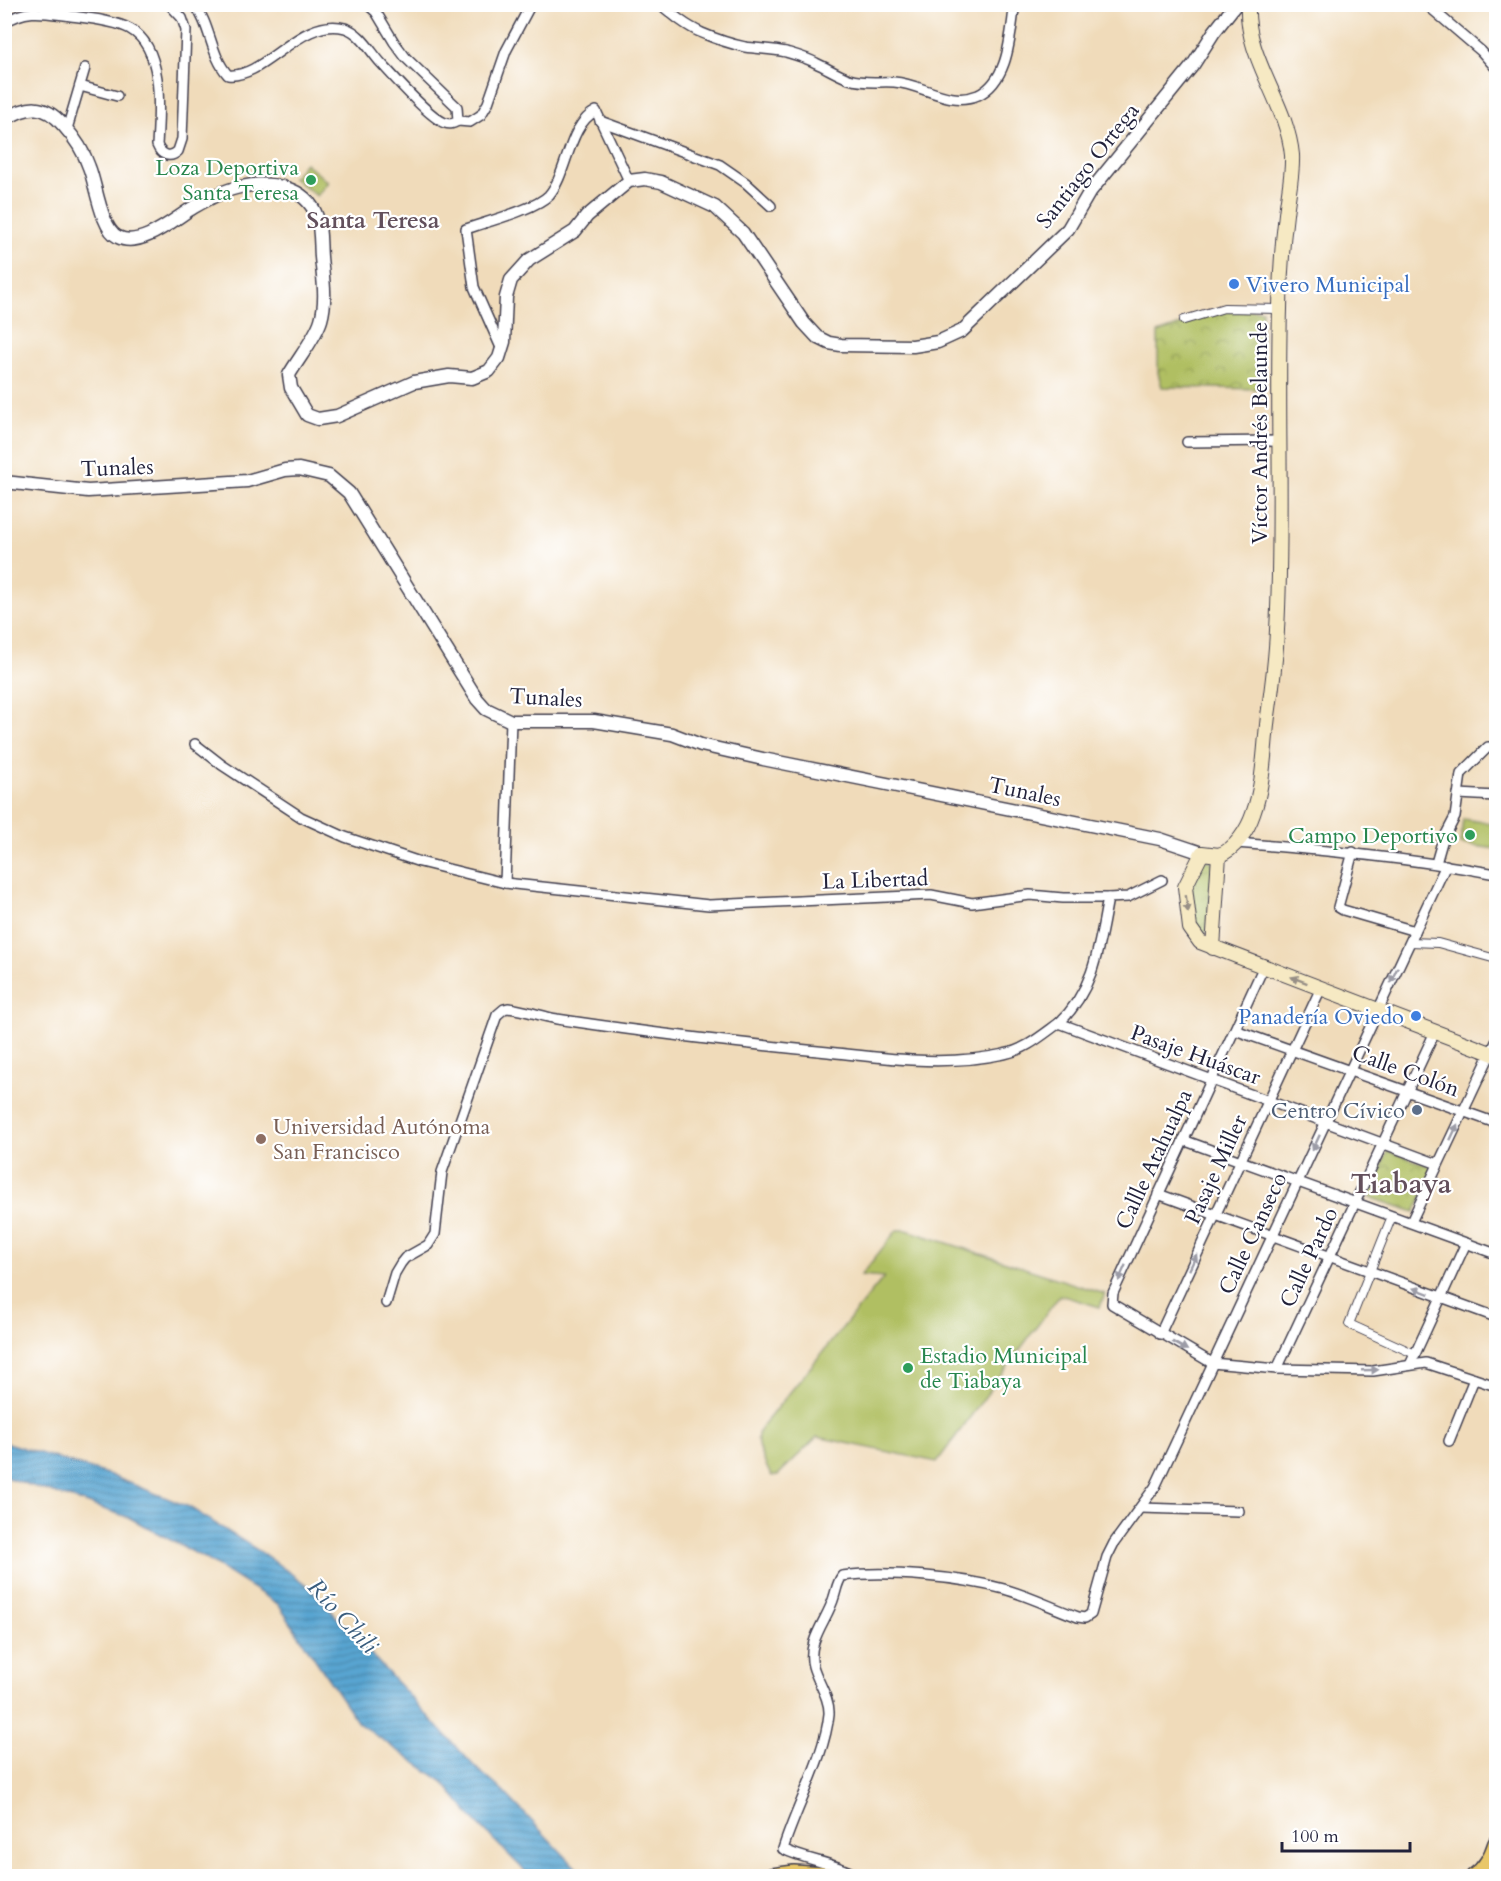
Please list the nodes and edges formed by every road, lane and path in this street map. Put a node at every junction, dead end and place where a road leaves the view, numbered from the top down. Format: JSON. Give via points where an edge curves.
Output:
{"nodes":[{"id":1,"x":169,"y":4,"type":"edge"},
{"id":2,"x":194,"y":4,"type":"edge"},
{"id":3,"x":367,"y":4,"type":"edge"},
{"id":4,"x":531,"y":4,"type":"edge"},
{"id":5,"x":660,"y":4,"type":"edge"},
{"id":6,"x":1010,"y":4,"type":"edge"},
{"id":7,"x":1236,"y":4,"type":"edge"},
{"id":8,"x":1248,"y":4,"type":"edge"},
{"id":9,"x":1426,"y":4,"type":"edge"},
{"id":10,"x":4,"y":23,"type":"edge"},
{"id":11,"x":85,"y":68,"type":"dead end"},
{"id":12,"x":1497,"y":68,"type":"edge"},
{"id":13,"x":80,"y":86,"type":"junction"},
{"id":14,"x":117,"y":96,"type":"dead end"},
{"id":15,"x":4,"y":120,"type":"edge"},
{"id":16,"x":458,"y":121,"type":"junction"},
{"id":17,"x":600,"y":121,"type":"junction"},
{"id":18,"x":67,"y":129,"type":"junction"},
{"id":19,"x":629,"y":180,"type":"junction"},
{"id":20,"x":771,"y":206,"type":"dead end"},
{"id":21,"x":1280,"y":309,"type":"junction"},
{"id":22,"x":1184,"y":320,"type":"dead end"},
{"id":23,"x":502,"y":350,"type":"junction"},
{"id":24,"x":1278,"y":441,"type":"junction"},
{"id":25,"x":1187,"y":442,"type":"dead end"},
{"id":26,"x":4,"y":482,"type":"edge"},
{"id":27,"x":511,"y":721,"type":"junction"},
{"id":28,"x":195,"y":744,"type":"dead end"},
{"id":29,"x":1492,"y":747,"type":"edge"},
{"id":30,"x":1458,"y":794,"type":"junction"},
{"id":31,"x":1497,"y":796,"type":"edge"},
{"id":32,"x":1236,"y":843,"type":"junction"},
{"id":33,"x":1353,"y":852,"type":"junction"},
{"id":34,"x":1202,"y":853,"type":"junction"},
{"id":35,"x":1219,"y":855,"type":"junction"},
{"id":36,"x":1441,"y":864,"type":"junction"},
{"id":37,"x":1497,"y":874,"type":"edge"},
{"id":38,"x":1162,"y":880,"type":"dead end"},
{"id":39,"x":505,"y":883,"type":"junction"},
{"id":40,"x":1108,"y":898,"type":"junction"},
{"id":41,"x":1414,"y":931,"type":"junction"},
{"id":42,"x":1410,"y":942,"type":"junction"},
{"id":43,"x":1213,"y":948,"type":"junction"},
{"id":44,"x":1497,"y":959,"type":"edge"},
{"id":45,"x":1264,"y":966,"type":"junction"},
{"id":46,"x":1321,"y":988,"type":"junction"},
{"id":47,"x":1378,"y":1010,"type":"junction"},
{"id":48,"x":1059,"y":1023,"type":"junction"},
{"id":49,"x":1235,"y":1030,"type":"junction"},
{"id":50,"x":1435,"y":1032,"type":"junction"},
{"id":51,"x":1292,"y":1050,"type":"junction"},
{"id":52,"x":1495,"y":1050,"type":"edge"},
{"id":53,"x":1349,"y":1071,"type":"junction"},
{"id":54,"x":1211,"y":1080,"type":"junction"},
{"id":55,"x":1407,"y":1091,"type":"junction"},
{"id":56,"x":1269,"y":1101,"type":"junction"},
{"id":57,"x":1463,"y":1111,"type":"junction"},
{"id":58,"x":1325,"y":1122,"type":"junction"},
{"id":59,"x":1497,"y":1123,"type":"edge"},
{"id":60,"x":1183,"y":1140,"type":"junction"},
{"id":61,"x":1382,"y":1144,"type":"junction"},
{"id":62,"x":1241,"y":1160,"type":"junction"},
{"id":63,"x":1438,"y":1164,"type":"junction"},
{"id":64,"x":1298,"y":1181,"type":"junction"},
{"id":65,"x":1158,"y":1194,"type":"junction"},
{"id":66,"x":1355,"y":1202,"type":"junction"},
{"id":67,"x":1215,"y":1215,"type":"junction"},
{"id":68,"x":1392,"y":1216,"type":"junction"},
{"id":69,"x":1411,"y":1222,"type":"junction"},
{"id":70,"x":1272,"y":1236,"type":"junction"},
{"id":71,"x":1466,"y":1243,"type":"junction"},
{"id":72,"x":1497,"y":1254,"type":"edge"},
{"id":73,"x":1329,"y":1257,"type":"junction"},
{"id":74,"x":1370,"y":1272,"type":"junction"},
{"id":75,"x":1440,"y":1298,"type":"junction"},
{"id":76,"x":386,"y":1303,"type":"dead end"},
{"id":77,"x":1497,"y":1317,"type":"edge"},
{"id":78,"x":1160,"y":1334,"type":"junction"},
{"id":79,"x":1415,"y":1354,"type":"junction"},
{"id":80,"x":1212,"y":1364,"type":"junction"},
{"id":81,"x":1410,"y":1365,"type":"junction"},
{"id":82,"x":1277,"y":1369,"type":"junction"},
{"id":83,"x":1474,"y":1379,"type":"junction"},
{"id":84,"x":1497,"y":1386,"type":"edge"},
{"id":85,"x":1449,"y":1442,"type":"dead end"},
{"id":86,"x":1140,"y":1508,"type":"junction"},
{"id":87,"x":1239,"y":1511,"type":"dead end"},
{"id":88,"x":1497,"y":1843,"type":"edge"},
{"id":89,"x":772,"y":1876,"type":"edge"},
{"id":90,"x":840,"y":1876,"type":"edge"},
{"id":91,"x":857,"y":1876,"type":"edge"},
{"id":92,"x":1474,"y":1876,"type":"edge"}],
"edges":[{"from":1,"to":10,"type":"street","via":[[182,18],[186,30],[182,139],[178,151],[171,155],[164,155],[157,146],[159,100],[152,54],[130,29],[39,12],[15,16]]},
{"from":2,"to":16,"type":"street","via":[[228,75],[238,76],[251,70],[300,37],[333,27],[346,28],[433,115],[445,123]]},
{"from":3,"to":16,"type":"street","via":[[406,58],[457,107]]},
{"from":4,"to":16,"type":"street","via":[[506,51],[481,115],[470,122]]},
{"from":5,"to":6,"type":"street","via":[[700,32],[723,41],[788,53],[848,79],[914,85],[945,97],[964,99],[980,94],[997,79],[1009,43],[1014,10]]},
{"from":7,"to":19,"type":"street","name":"Santiago Ortega","via":[[1193,65],[1089,193],[1068,229],[962,331],[938,342],[913,346],[841,345],[817,337],[743,233],[716,207],[661,182]]},
{"from":8,"to":21,"type":"main road","name":"Víctor Andrés Belaunde","via":[[1250,36],[1283,114],[1292,155]]},
{"from":9,"to":12,"type":"street"},
{"from":11,"to":13,"type":"street"},
{"from":13,"to":14,"type":"street"},
{"from":13,"to":18,"type":"street"},
{"from":15,"to":18,"type":"street","via":[[22,110],[39,108],[53,113]]},
{"from":17,"to":19,"type":"street"},
{"from":17,"to":20,"type":"street","via":[[720,165]]},
{"from":17,"to":23,"type":"street","via":[[596,111],[580,126],[548,197],[466,229],[474,287]]},
{"from":18,"to":23,"type":"street","via":[[90,168],[105,222],[115,236],[128,240],[153,234],[214,196],[239,187],[281,185],[302,196],[318,218],[325,294],[320,323],[289,375],[291,388],[307,415],[318,419],[337,416],[414,382],[449,376],[472,378],[489,371]]},
{"from":19,"to":23,"type":"street","via":[[587,216],[576,231],[529,261],[511,280]]},
{"from":21,"to":22,"type":"street","via":[[1224,308]]},
{"from":21,"to":24,"type":"main road","name":"Víctor Andrés Belaunde"},
{"from":24,"to":25,"type":"street"},
{"from":24,"to":32,"type":"main road","name":"Víctor Andrés Belaunde","via":[[1277,634],[1260,783],[1254,813]]},
{"from":26,"to":27,"type":"street","name":"Tunales","via":[[88,491],[247,481],[299,469],[329,476],[349,493],[477,699],[486,709]]},
{"from":27,"to":34,"type":"street","name":"Tunales","via":[[594,721],[658,731],[753,757],[1160,839]]},
{"from":27,"to":39,"type":"street"},
{"from":28,"to":39,"type":"street","name":"La Libertad","via":[[301,817],[345,837],[420,862]]},
{"from":29,"to":30,"type":"street","name":"Calle Canseco","via":[[1461,774]]},
{"from":30,"to":31,"type":"street"},
{"from":30,"to":36,"type":"street","name":"Calle Canseco","via":[[1455,817],[1442,842]]},
{"from":32,"to":33,"type":"street"},
{"from":32,"to":35,"type":"main road","name":"Víctor Andrés Belaunde"},
{"from":33,"to":36,"type":"street"},
{"from":33,"to":41,"type":"street","via":[[1338,907]]},
{"from":34,"to":35,"type":"main road"},
{"from":34,"to":43,"type":"main road","one_way":true,"via":[[1185,893],[1190,928],[1200,942]]},
{"from":35,"to":43,"type":"main road"},
{"from":36,"to":37,"type":"street"},
{"from":36,"to":41,"type":"street","name":"Calle Canseco"},
{"from":38,"to":40,"type":"street","name":"La Libertad","via":[[1128,897]]},
{"from":39,"to":40,"type":"street","name":"La Libertad","via":[[709,905],[931,895],[972,903],[1030,896]]},
{"from":40,"to":48,"type":"street","via":[[1093,971],[1076,1004]]},
{"from":41,"to":42,"type":"street","name":"Calle Canseco"},
{"from":42,"to":44,"type":"street","via":[[1438,943]]},
{"from":42,"to":47,"type":"street","name":"Calle Canseco","one_way":true},
{"from":43,"to":45,"type":"main road"},
{"from":46,"to":45,"type":"main road","one_way":true},
{"from":45,"to":49,"type":"street","name":"Callle Atahualpa"},
{"from":46,"to":47,"type":"main road"},
{"from":46,"to":51,"type":"street","name":"Pasaje Miller"},
{"from":47,"to":50,"type":"main road"},
{"from":47,"to":53,"type":"street","name":"Calle Canseco"},
{"from":48,"to":54,"type":"street","name":"Pasaje Huáscar"},
{"from":48,"to":76,"type":"street","via":[[1029,1045],[1004,1054],[950,1062],[723,1041],[504,1009],[497,1015],[442,1173],[435,1234],[428,1245],[401,1263]]},
{"from":49,"to":51,"type":"street","name":"Calle Colón"},
{"from":49,"to":54,"type":"street","name":"Callle Atahualpa"},
{"from":50,"to":52,"type":"main road"},
{"from":50,"to":55,"type":"street","name":"Calle Pardo"},
{"from":51,"to":53,"type":"street","name":"Calle Colón"},
{"from":51,"to":56,"type":"street","name":"Pasaje Miller"},
{"from":52,"to":57,"type":"street"},
{"from":53,"to":55,"type":"street","name":"Calle Colón"},
{"from":53,"to":58,"type":"street","name":"Calle Canseco"},
{"from":54,"to":56,"type":"street","name":"Pasaje Huáscar"},
{"from":54,"to":60,"type":"street","name":"Callle Atahualpa"},
{"from":55,"to":57,"type":"street","name":"Calle Colón"},
{"from":55,"to":61,"type":"street","name":"Calle Pardo"},
{"from":56,"to":58,"type":"street","name":"Pasaje Huáscar"},
{"from":56,"to":62,"type":"street","name":"Pasaje Miller"},
{"from":57,"to":59,"type":"street","name":"Calle Colón"},
{"from":63,"to":57,"type":"street","one_way":true},
{"from":58,"to":61,"type":"street","name":"Pasaje Huáscar"},
{"from":58,"to":64,"type":"street","name":"Calle Canseco","one_way":true},
{"from":60,"to":62,"type":"street"},
{"from":60,"to":65,"type":"street","name":"Callle Atahualpa"},
{"from":61,"to":63,"type":"street","name":"Pasaje Huáscar"},
{"from":61,"to":66,"type":"street","name":"Calle Pardo"},
{"from":62,"to":64,"type":"street"},
{"from":62,"to":67,"type":"street","name":"Pasaje Miller"},
{"from":63,"to":69,"type":"street"},
{"from":64,"to":66,"type":"street"},
{"from":64,"to":70,"type":"street","name":"Calle Canseco"},
{"from":65,"to":67,"type":"street"},
{"from":65,"to":78,"type":"street","name":"Callle Atahualpa","one_way":true,"via":[[1113,1293],[1112,1304]]},
{"from":66,"to":68,"type":"street"},
{"from":66,"to":73,"type":"street","name":"Calle Pardo"},
{"from":67,"to":70,"type":"street"},
{"from":78,"to":67,"type":"street","name":"Pasaje Miller","one_way":true},
{"from":68,"to":69,"type":"street"},
{"from":68,"to":74,"type":"street"},
{"from":69,"to":71,"type":"street"},
{"from":70,"to":73,"type":"street"},
{"from":70,"to":80,"type":"street","name":"Calle Canseco"},
{"from":71,"to":72,"type":"street"},
{"from":71,"to":75,"type":"street"},
{"from":73,"to":74,"type":"street"},
{"from":73,"to":82,"type":"street","name":"Calle Pardo"},
{"from":75,"to":74,"type":"street","one_way":true},
{"from":74,"to":79,"type":"street","via":[[1349,1324]]},
{"from":75,"to":77,"type":"street"},
{"from":75,"to":79,"type":"street"},
{"from":78,"to":80,"type":"street","one_way":true},
{"from":79,"to":81,"type":"street"},
{"from":80,"to":82,"type":"street"},
{"from":80,"to":86,"type":"street","name":"Calle Canseco","via":[[1155,1486]]},
{"from":82,"to":81,"type":"street","one_way":true,"via":[[1373,1371]]},
{"from":81,"to":83,"type":"street","via":[[1426,1363]]},
{"from":83,"to":84,"type":"street"},
{"from":83,"to":85,"type":"street"},
{"from":86,"to":87,"type":"street"},
{"from":86,"to":91,"type":"street","name":"Calle Canseco","via":[[1114,1543],[1091,1614],[1085,1618],[1005,1589],[971,1582],[904,1575],[842,1576],[837,1582],[811,1654],[829,1711],[825,1734],[783,1849],[804,1859],[842,1867]]},
{"from":88,"to":92,"type":"main road"},
{"from":89,"to":90,"type":"main road"}]}
